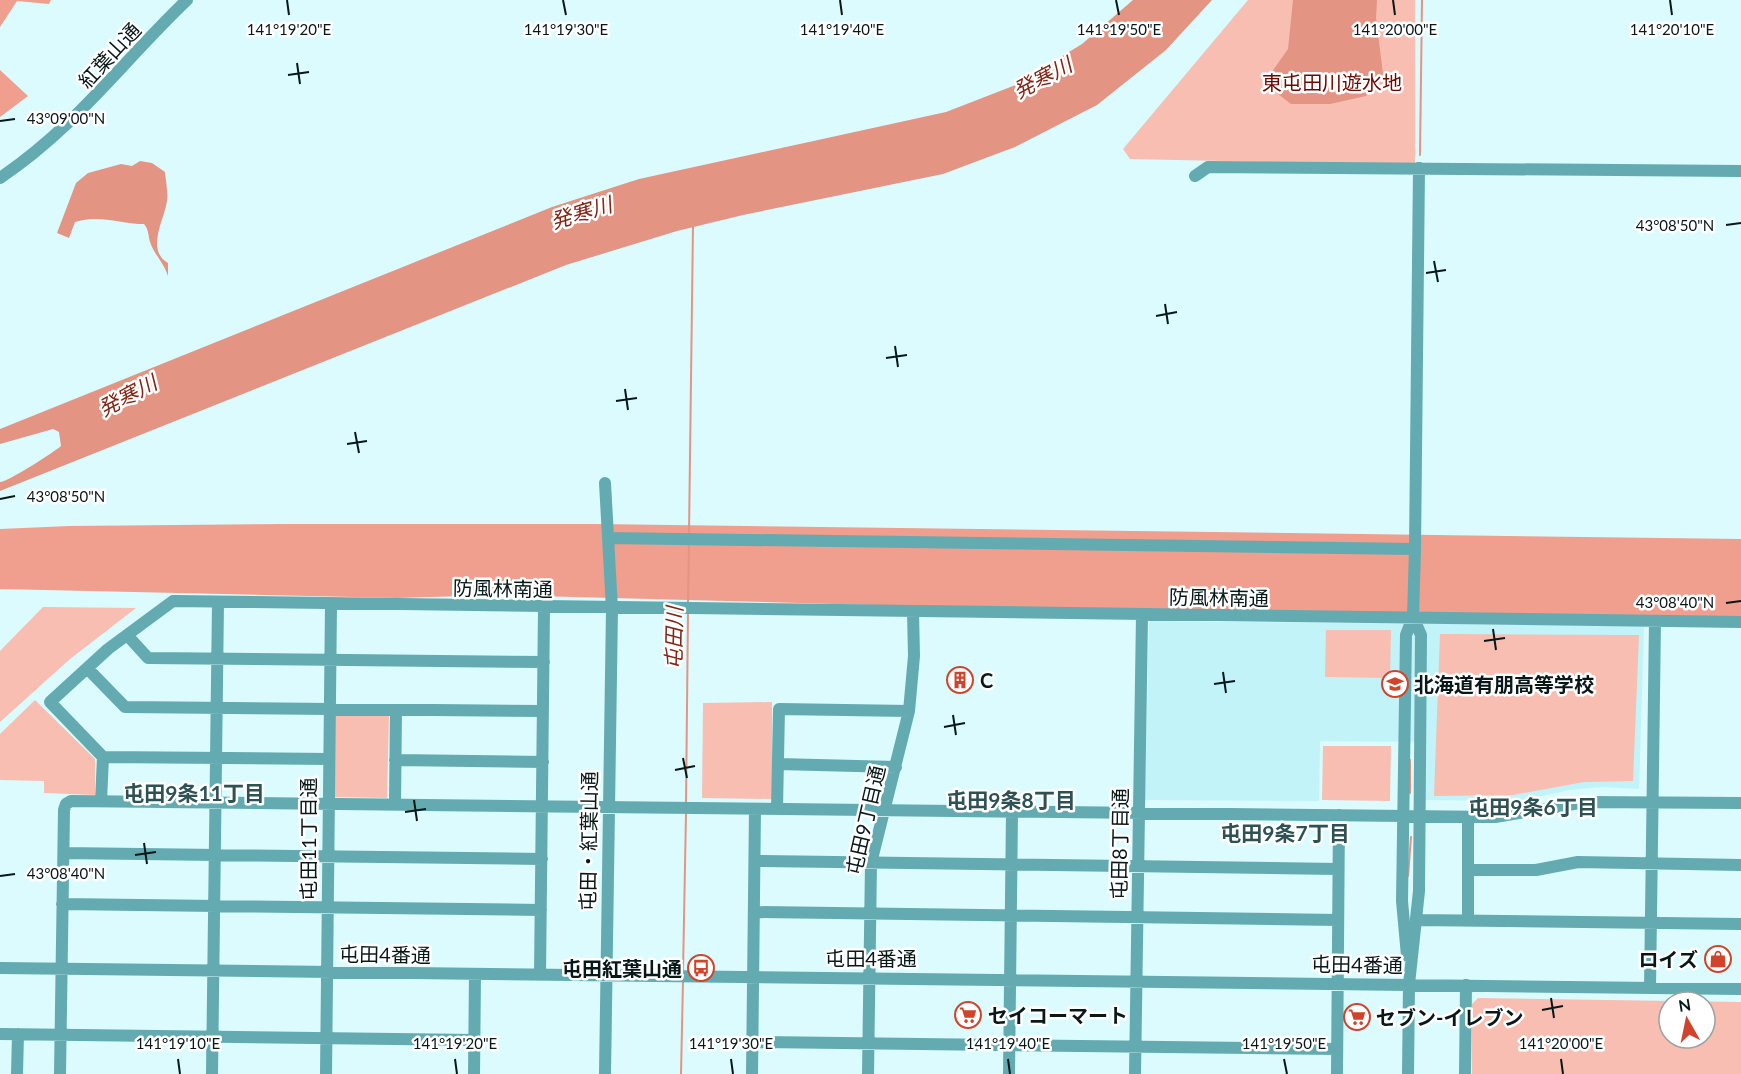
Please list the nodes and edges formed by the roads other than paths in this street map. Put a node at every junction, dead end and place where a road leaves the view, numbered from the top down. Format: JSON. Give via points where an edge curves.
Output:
{"nodes":[{"id":1,"x":187,"y":0,"type":"edge"},
{"id":2,"x":1419,"y":168,"type":"junction"},
{"id":3,"x":1741,"y":171,"type":"edge"},
{"id":4,"x":1195,"y":176,"type":"dead end"},
{"id":5,"x":0,"y":178,"type":"edge"},
{"id":6,"x":605,"y":483,"type":"dead end"},
{"id":7,"x":608,"y":538,"type":"junction"},
{"id":8,"x":1415,"y":549,"type":"junction"},
{"id":9,"x":218,"y":603,"type":"junction"},
{"id":10,"x":330,"y":605,"type":"junction"},
{"id":11,"x":544,"y":608,"type":"junction"},
{"id":12,"x":612,"y":609,"type":"junction"},
{"id":13,"x":913,"y":612,"type":"junction"},
{"id":14,"x":1142,"y":615,"type":"junction"},
{"id":15,"x":1413,"y":617,"type":"junction"},
{"id":16,"x":1655,"y":621,"type":"junction"},
{"id":17,"x":1741,"y":622,"type":"edge"},
{"id":18,"x":127,"y":635,"type":"junction"},
{"id":19,"x":217,"y":658,"type":"junction"},
{"id":20,"x":330,"y":660,"type":"junction"},
{"id":21,"x":544,"y":662,"type":"junction"},
{"id":22,"x":87,"y":668,"type":"junction"},
{"id":23,"x":216,"y":708,"type":"junction"},
{"id":24,"x":329,"y":710,"type":"junction"},
{"id":25,"x":396,"y":710,"type":"junction"},
{"id":26,"x":543,"y":711,"type":"junction"},
{"id":27,"x":909,"y":711,"type":"junction"},
{"id":28,"x":103,"y":757,"type":"junction"},
{"id":29,"x":216,"y":758,"type":"junction"},
{"id":30,"x":329,"y":759,"type":"junction"},
{"id":31,"x":395,"y":760,"type":"junction"},
{"id":32,"x":543,"y":762,"type":"junction"},
{"id":33,"x":778,"y":764,"type":"junction"},
{"id":34,"x":896,"y":767,"type":"junction"},
{"id":35,"x":101,"y":801,"type":"junction"},
{"id":36,"x":215,"y":802,"type":"junction"},
{"id":37,"x":1654,"y":802,"type":"junction"},
{"id":38,"x":328,"y":803,"type":"junction"},
{"id":39,"x":1741,"y":803,"type":"edge"},
{"id":40,"x":395,"y":804,"type":"junction"},
{"id":41,"x":543,"y":806,"type":"junction"},
{"id":42,"x":608,"y":807,"type":"junction"},
{"id":43,"x":755,"y":809,"type":"junction"},
{"id":44,"x":777,"y":809,"type":"junction"},
{"id":45,"x":883,"y":810,"type":"junction"},
{"id":46,"x":1012,"y":811,"type":"junction"},
{"id":47,"x":1139,"y":812,"type":"junction"},
{"id":48,"x":1339,"y":815,"type":"junction"},
{"id":49,"x":1403,"y":816,"type":"junction"},
{"id":50,"x":1420,"y":816,"type":"junction"},
{"id":51,"x":1468,"y":817,"type":"junction"},
{"id":52,"x":64,"y":853,"type":"junction"},
{"id":53,"x":214,"y":855,"type":"junction"},
{"id":54,"x":328,"y":856,"type":"junction"},
{"id":55,"x":542,"y":859,"type":"junction"},
{"id":56,"x":754,"y":861,"type":"junction"},
{"id":57,"x":871,"y":863,"type":"junction"},
{"id":58,"x":1653,"y":864,"type":"junction"},
{"id":59,"x":1012,"y":865,"type":"junction"},
{"id":60,"x":1741,"y":865,"type":"edge"},
{"id":61,"x":1138,"y":866,"type":"junction"},
{"id":62,"x":1338,"y":868,"type":"junction"},
{"id":63,"x":1468,"y":870,"type":"junction"},
{"id":64,"x":62,"y":904,"type":"junction"},
{"id":65,"x":214,"y":906,"type":"junction"},
{"id":66,"x":327,"y":907,"type":"junction"},
{"id":67,"x":541,"y":910,"type":"junction"},
{"id":68,"x":754,"y":912,"type":"junction"},
{"id":69,"x":869,"y":914,"type":"junction"},
{"id":70,"x":1011,"y":916,"type":"junction"},
{"id":71,"x":1137,"y":918,"type":"junction"},
{"id":72,"x":1338,"y":920,"type":"junction"},
{"id":73,"x":1416,"y":920,"type":"junction"},
{"id":74,"x":1468,"y":921,"type":"junction"},
{"id":75,"x":1652,"y":924,"type":"junction"},
{"id":76,"x":1741,"y":924,"type":"edge"},
{"id":77,"x":0,"y":968,"type":"edge"},
{"id":78,"x":62,"y":968,"type":"junction"},
{"id":79,"x":213,"y":970,"type":"junction"},
{"id":80,"x":327,"y":973,"type":"junction"},
{"id":81,"x":475,"y":974,"type":"junction"},
{"id":82,"x":540,"y":975,"type":"junction"},
{"id":83,"x":606,"y":976,"type":"junction"},
{"id":84,"x":753,"y":977,"type":"junction"},
{"id":85,"x":868,"y":978,"type":"junction"},
{"id":86,"x":1010,"y":979,"type":"junction"},
{"id":87,"x":1137,"y":981,"type":"junction"},
{"id":88,"x":1338,"y":983,"type":"junction"},
{"id":89,"x":1409,"y":984,"type":"junction"},
{"id":90,"x":1466,"y":985,"type":"junction"},
{"id":91,"x":1650,"y":988,"type":"junction"},
{"id":92,"x":1741,"y":989,"type":"edge"},
{"id":93,"x":0,"y":1034,"type":"edge"},
{"id":94,"x":18,"y":1034,"type":"junction"},
{"id":95,"x":61,"y":1034,"type":"junction"},
{"id":96,"x":212,"y":1036,"type":"junction"},
{"id":97,"x":326,"y":1038,"type":"junction"},
{"id":98,"x":475,"y":1040,"type":"junction"},
{"id":99,"x":752,"y":1042,"type":"junction"},
{"id":100,"x":868,"y":1044,"type":"junction"},
{"id":101,"x":1010,"y":1046,"type":"junction"},
{"id":102,"x":1136,"y":1047,"type":"junction"},
{"id":103,"x":1337,"y":1049,"type":"junction"},
{"id":104,"x":17,"y":1074,"type":"edge"},
{"id":105,"x":60,"y":1074,"type":"edge"},
{"id":106,"x":212,"y":1074,"type":"edge"},
{"id":107,"x":326,"y":1074,"type":"edge"},
{"id":108,"x":474,"y":1074,"type":"edge"},
{"id":109,"x":605,"y":1074,"type":"edge"},
{"id":110,"x":752,"y":1074,"type":"edge"},
{"id":111,"x":868,"y":1074,"type":"edge"},
{"id":112,"x":1009,"y":1074,"type":"edge"},
{"id":113,"x":1136,"y":1074,"type":"edge"},
{"id":114,"x":1337,"y":1074,"type":"edge"},
{"id":115,"x":1408,"y":1074,"type":"edge"},
{"id":116,"x":1465,"y":1074,"type":"edge"}],
"edges":[{"from":1,"to":5,"type":"street","name":"紅葉山通","via":[[78,117]]},
{"from":2,"to":3,"type":"street"},
{"from":2,"to":4,"type":"street","via":[[1208,167]]},
{"from":2,"to":8,"type":"street"},
{"from":6,"to":7,"type":"street","name":"屯田・紅葉山通"},
{"from":7,"to":8,"type":"street"},
{"from":7,"to":12,"type":"street","name":"屯田・紅葉山通"},
{"from":8,"to":15,"type":"street"},
{"from":9,"to":10,"type":"street","name":"防風林南通"},
{"from":9,"to":18,"type":"street","name":"防風林南通","via":[[174,602]]},
{"from":9,"to":19,"type":"street"},
{"from":10,"to":11,"type":"street","name":"防風林南通"},
{"from":10,"to":20,"type":"street","name":"屯田11丁目通"},
{"from":11,"to":12,"type":"street","name":"防風林南通"},
{"from":11,"to":21,"type":"street"},
{"from":12,"to":13,"type":"street","name":"防風林南通"},
{"from":12,"to":42,"type":"street","name":"屯田・紅葉山通"},
{"from":13,"to":14,"type":"street","name":"防風林南通"},
{"from":13,"to":27,"type":"street","name":"屯田9丁目通"},
{"from":14,"to":15,"type":"street","name":"防風林南通"},
{"from":14,"to":47,"type":"street","name":"屯田8丁目通"},
{"from":15,"to":16,"type":"street","name":"防風林南通"},
{"from":15,"to":49,"type":"street","via":[[1406,635]]},
{"from":15,"to":50,"type":"street","via":[[1420,635]]},
{"from":16,"to":17,"type":"street","name":"防風林南通"},
{"from":16,"to":37,"type":"street"},
{"from":18,"to":19,"type":"street","via":[[148,658]]},
{"from":18,"to":22,"type":"street","name":"防風林南通"},
{"from":19,"to":20,"type":"street"},
{"from":19,"to":23,"type":"street"},
{"from":20,"to":21,"type":"street"},
{"from":20,"to":24,"type":"street","name":"屯田11丁目通"},
{"from":21,"to":26,"type":"street"},
{"from":22,"to":23,"type":"street","via":[[124,707]]},
{"from":22,"to":28,"type":"street","name":"防風林南通","via":[[50,702]]},
{"from":23,"to":24,"type":"street"},
{"from":23,"to":29,"type":"street"},
{"from":24,"to":25,"type":"street"},
{"from":24,"to":30,"type":"street","name":"屯田11丁目通"},
{"from":25,"to":26,"type":"street"},
{"from":25,"to":31,"type":"street"},
{"from":26,"to":32,"type":"street"},
{"from":27,"to":33,"type":"street","via":[[779,709]]},
{"from":27,"to":34,"type":"street","name":"屯田9丁目通"},
{"from":28,"to":29,"type":"street"},
{"from":28,"to":35,"type":"street"},
{"from":29,"to":30,"type":"street"},
{"from":29,"to":36,"type":"street"},
{"from":30,"to":38,"type":"street","name":"屯田11丁目通"},
{"from":31,"to":32,"type":"street"},
{"from":31,"to":40,"type":"street"},
{"from":32,"to":41,"type":"street"},
{"from":33,"to":34,"type":"street"},
{"from":33,"to":44,"type":"street"},
{"from":34,"to":45,"type":"street","name":"屯田9丁目通"},
{"from":35,"to":36,"type":"street"},
{"from":35,"to":52,"type":"street","via":[[66,804]]},
{"from":36,"to":38,"type":"street"},
{"from":36,"to":53,"type":"street"},
{"from":37,"to":39,"type":"street"},
{"from":37,"to":51,"type":"street","via":[[1586,802],[1527,813]]},
{"from":37,"to":58,"type":"street"},
{"from":38,"to":40,"type":"street"},
{"from":38,"to":54,"type":"street","name":"屯田11丁目通"},
{"from":40,"to":41,"type":"street"},
{"from":41,"to":42,"type":"street"},
{"from":41,"to":55,"type":"street"},
{"from":42,"to":43,"type":"street"},
{"from":42,"to":83,"type":"street","name":"屯田・紅葉山通"},
{"from":43,"to":44,"type":"street"},
{"from":43,"to":56,"type":"street"},
{"from":44,"to":45,"type":"street"},
{"from":45,"to":46,"type":"street"},
{"from":45,"to":57,"type":"street","name":"屯田9丁目通"},
{"from":46,"to":47,"type":"street"},
{"from":46,"to":59,"type":"street"},
{"from":47,"to":48,"type":"street"},
{"from":47,"to":61,"type":"street","name":"屯田8丁目通"},
{"from":48,"to":49,"type":"street"},
{"from":48,"to":62,"type":"street"},
{"from":49,"to":50,"type":"street"},
{"from":49,"to":89,"type":"street","via":[[1402,901]]},
{"from":50,"to":51,"type":"street"},
{"from":50,"to":73,"type":"street"},
{"from":51,"to":63,"type":"street"},
{"from":52,"to":53,"type":"street"},
{"from":52,"to":64,"type":"street"},
{"from":53,"to":54,"type":"street"},
{"from":53,"to":65,"type":"street"},
{"from":54,"to":55,"type":"street"},
{"from":54,"to":66,"type":"street","name":"屯田11丁目通"},
{"from":55,"to":67,"type":"street"},
{"from":56,"to":57,"type":"street"},
{"from":56,"to":68,"type":"street"},
{"from":57,"to":59,"type":"street"},
{"from":57,"to":69,"type":"street","name":"屯田9丁目通"},
{"from":58,"to":60,"type":"street"},
{"from":58,"to":63,"type":"street","via":[[1578,862],[1536,870]]},
{"from":58,"to":75,"type":"street"},
{"from":59,"to":61,"type":"street"},
{"from":59,"to":70,"type":"street"},
{"from":61,"to":62,"type":"street"},
{"from":61,"to":71,"type":"street","name":"屯田8丁目通"},
{"from":62,"to":72,"type":"street"},
{"from":63,"to":74,"type":"street"},
{"from":64,"to":65,"type":"street"},
{"from":64,"to":78,"type":"street"},
{"from":65,"to":66,"type":"street"},
{"from":65,"to":79,"type":"street"},
{"from":66,"to":67,"type":"street"},
{"from":66,"to":80,"type":"street","name":"屯田11丁目通"},
{"from":67,"to":82,"type":"street"},
{"from":68,"to":69,"type":"street"},
{"from":68,"to":84,"type":"street"},
{"from":69,"to":70,"type":"street"},
{"from":69,"to":85,"type":"street","name":"屯田9丁目通"},
{"from":70,"to":71,"type":"street"},
{"from":70,"to":86,"type":"street"},
{"from":71,"to":72,"type":"street"},
{"from":71,"to":87,"type":"street","name":"屯田8丁目通"},
{"from":72,"to":88,"type":"street"},
{"from":73,"to":74,"type":"street"},
{"from":73,"to":89,"type":"street"},
{"from":74,"to":75,"type":"street"},
{"from":75,"to":76,"type":"street"},
{"from":75,"to":91,"type":"street"},
{"from":77,"to":78,"type":"street","name":"屯田4番通"},
{"from":78,"to":79,"type":"street","name":"屯田4番通"},
{"from":78,"to":95,"type":"street"},
{"from":79,"to":80,"type":"street","name":"屯田4番通"},
{"from":79,"to":96,"type":"street"},
{"from":80,"to":81,"type":"street","name":"屯田4番通"},
{"from":80,"to":97,"type":"street","name":"屯田11丁目通"},
{"from":81,"to":82,"type":"street","name":"屯田4番通"},
{"from":81,"to":98,"type":"street"},
{"from":82,"to":83,"type":"street","name":"屯田4番通"},
{"from":83,"to":84,"type":"street","name":"屯田4番通"},
{"from":83,"to":109,"type":"street","name":"屯田・紅葉山通"},
{"from":84,"to":85,"type":"street","name":"屯田4番通"},
{"from":84,"to":99,"type":"street"},
{"from":85,"to":86,"type":"street","name":"屯田4番通"},
{"from":85,"to":100,"type":"street","name":"屯田9丁目通"},
{"from":86,"to":87,"type":"street","name":"屯田4番通"},
{"from":86,"to":101,"type":"street"},
{"from":87,"to":88,"type":"street","name":"屯田4番通"},
{"from":87,"to":102,"type":"street","name":"屯田8丁目通"},
{"from":88,"to":89,"type":"street","name":"屯田4番通"},
{"from":88,"to":103,"type":"street"},
{"from":89,"to":90,"type":"street","name":"屯田4番通"},
{"from":89,"to":115,"type":"street"},
{"from":90,"to":91,"type":"street","name":"屯田4番通"},
{"from":90,"to":116,"type":"street"},
{"from":91,"to":92,"type":"street","name":"屯田4番通"},
{"from":93,"to":94,"type":"street"},
{"from":94,"to":95,"type":"street"},
{"from":94,"to":104,"type":"street"},
{"from":95,"to":96,"type":"street"},
{"from":95,"to":105,"type":"street"},
{"from":96,"to":97,"type":"street"},
{"from":96,"to":106,"type":"street"},
{"from":97,"to":98,"type":"street"},
{"from":97,"to":107,"type":"street","name":"屯田11丁目通"},
{"from":98,"to":108,"type":"street"},
{"from":99,"to":100,"type":"street"},
{"from":99,"to":110,"type":"street"},
{"from":100,"to":101,"type":"street"},
{"from":100,"to":111,"type":"street","name":"屯田9丁目通"},
{"from":101,"to":102,"type":"street"},
{"from":101,"to":112,"type":"street"},
{"from":102,"to":103,"type":"street"},
{"from":102,"to":113,"type":"street","name":"屯田8丁目通"},
{"from":103,"to":114,"type":"street"}]}
